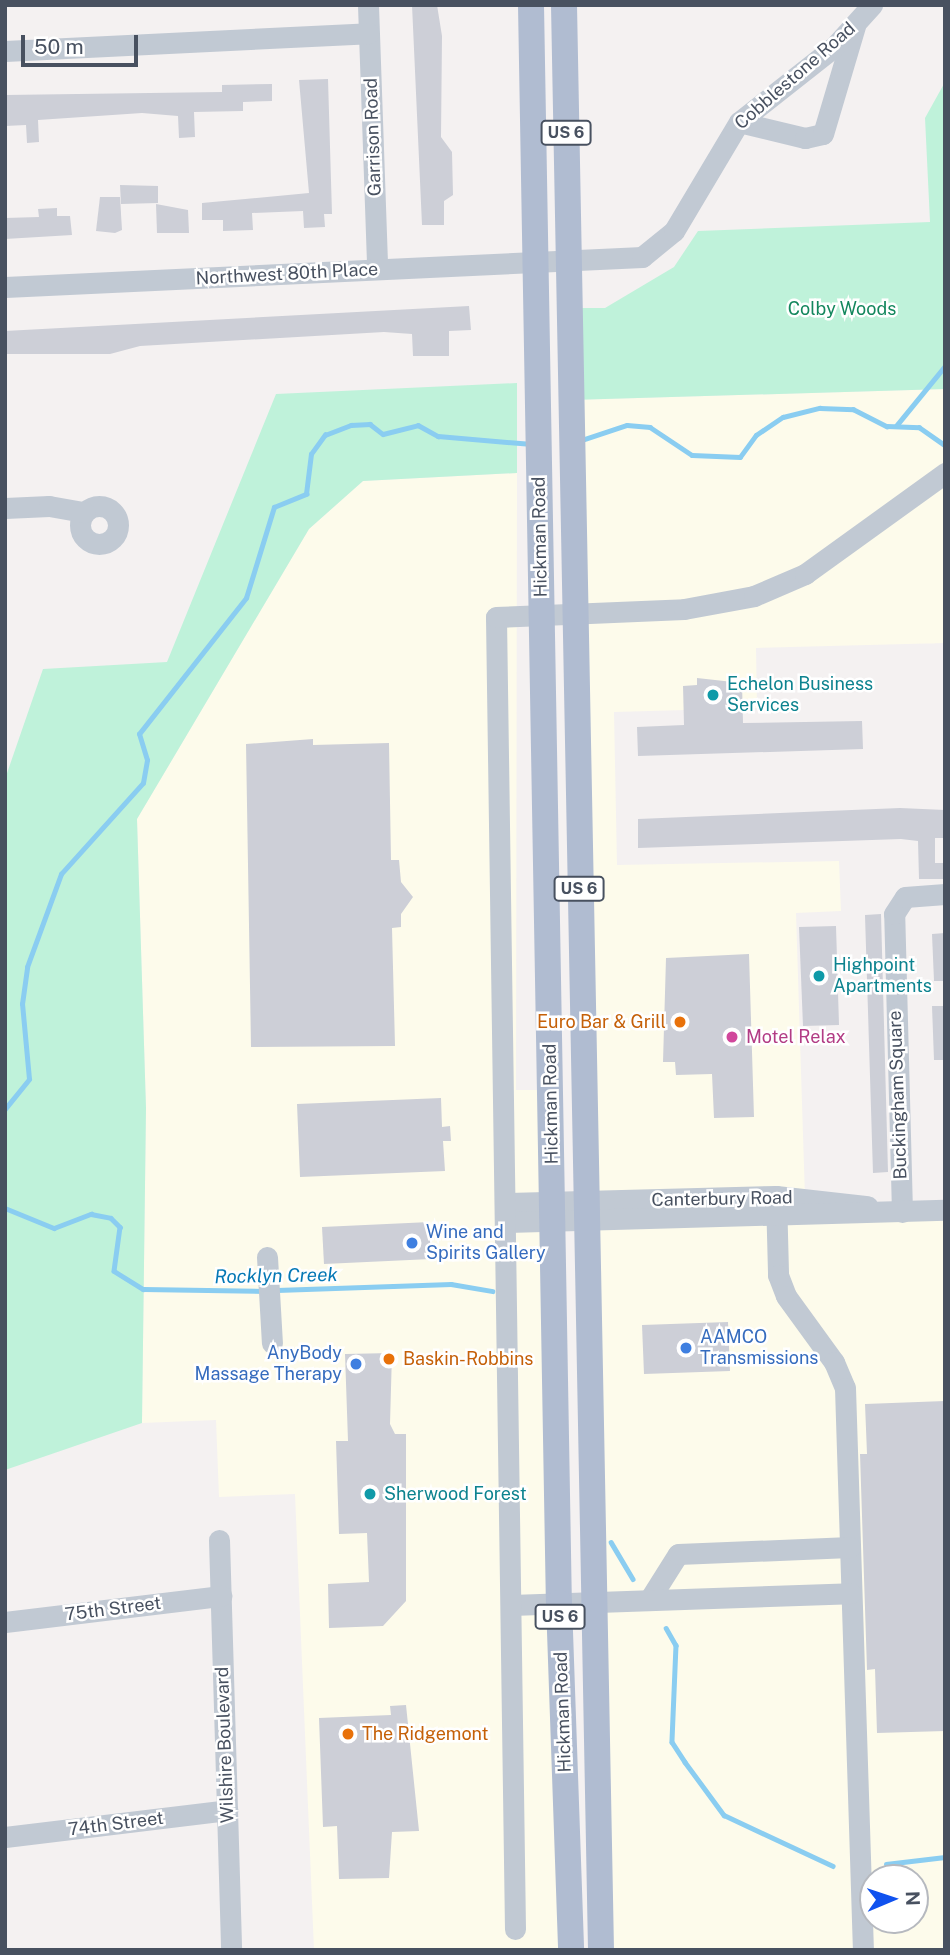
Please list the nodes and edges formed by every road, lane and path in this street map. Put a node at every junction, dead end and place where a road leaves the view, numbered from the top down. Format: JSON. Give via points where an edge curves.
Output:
{"nodes":[{"id":1,"x":368,"y":5,"type":"edge"},
{"id":2,"x":531,"y":5,"type":"edge"},
{"id":3,"x":564,"y":5,"type":"edge"},
{"id":4,"x":872,"y":5,"type":"edge"},
{"id":5,"x":856,"y":23,"type":"junction"},
{"id":6,"x":369,"y":33,"type":"junction"},
{"id":7,"x":5,"y":51,"type":"edge"},
{"id":8,"x":739,"y":121,"type":"junction"},
{"id":9,"x":569,"y":261,"type":"junction"},
{"id":10,"x":536,"y":262,"type":"junction"},
{"id":11,"x":377,"y":269,"type":"junction"},
{"id":12,"x":5,"y":287,"type":"edge"},
{"id":13,"x":945,"y":473,"type":"edge"},
{"id":14,"x":5,"y":509,"type":"edge"},
{"id":15,"x":83,"y":512,"type":"dead end"},
{"id":16,"x":575,"y":614,"type":"junction"},
{"id":17,"x":542,"y":616,"type":"junction"},
{"id":18,"x":945,"y":894,"type":"edge"},
{"id":19,"x":776,"y":1206,"type":"junction"},
{"id":20,"x":945,"y":1210,"type":"edge"},
{"id":21,"x":583,"y":1211,"type":"junction"},
{"id":22,"x":506,"y":1212,"type":"junction"},
{"id":23,"x":552,"y":1212,"type":"junction"},
{"id":24,"x":902,"y":1212,"type":"junction"},
{"id":25,"x":268,"y":1266,"type":"dead end"},
{"id":26,"x":272,"y":1343,"type":"dead end"},
{"id":27,"x":219,"y":1540,"type":"dead end"},
{"id":28,"x":850,"y":1547,"type":"junction"},
{"id":29,"x":851,"y":1593,"type":"junction"},
{"id":30,"x":220,"y":1596,"type":"junction"},
{"id":31,"x":649,"y":1600,"type":"junction"},
{"id":32,"x":594,"y":1602,"type":"junction"},
{"id":33,"x":559,"y":1603,"type":"junction"},
{"id":34,"x":511,"y":1605,"type":"junction"},
{"id":35,"x":5,"y":1622,"type":"edge"},
{"id":36,"x":227,"y":1810,"type":"junction"},
{"id":37,"x":5,"y":1837,"type":"edge"},
{"id":38,"x":515,"y":1929,"type":"dead end"},
{"id":39,"x":231,"y":1950,"type":"edge"},
{"id":40,"x":571,"y":1950,"type":"edge"},
{"id":41,"x":601,"y":1950,"type":"edge"},
{"id":42,"x":863,"y":1950,"type":"edge"}],
"edges":[{"from":1,"to":6,"type":"street","name":"Garrison Road"},
{"from":2,"to":10,"type":"main road","name":"Hickman Road","number":"US 6"},
{"from":3,"to":9,"type":"main road","name":"Hickman Road","number":"US 6"},
{"from":4,"to":5,"type":"street","name":"Cobblestone Road"},
{"from":5,"to":8,"type":"street","name":"Cobblestone Road"},
{"from":5,"to":8,"type":"street","via":[[823,134],[805,138]]},
{"from":6,"to":7,"type":"street"},
{"from":6,"to":11,"type":"street","name":"Garrison Road"},
{"from":8,"to":9,"type":"street","name":"Cobblestone Road","via":[[663,245],[631,259]]},
{"from":9,"to":10,"type":"street","name":"Northwest 80th Place"},
{"from":9,"to":16,"type":"main road","name":"Hickman Road","number":"US 6"},
{"from":10,"to":11,"type":"street","name":"Northwest 80th Place"},
{"from":10,"to":17,"type":"main road","name":"Hickman Road","number":"US 6"},
{"from":11,"to":12,"type":"street","name":"Northwest 80th Place"},
{"from":13,"to":16,"type":"street","via":[[816,566],[754,596],[684,609]]},
{"from":14,"to":15,"type":"street","via":[[49,506]]},
{"from":16,"to":17,"type":"street"},
{"from":16,"to":21,"type":"main road","name":"Hickman Road","number":"US 6"},
{"from":17,"to":22,"type":"street","via":[[496,617]]},
{"from":17,"to":23,"type":"main road","name":"Hickman Road","number":"US 6"},
{"from":18,"to":24,"type":"street","name":"Buckingham Square","via":[[905,897],[895,911]]},
{"from":19,"to":21,"type":"street","name":"Canterbury Road"},
{"from":19,"to":24,"type":"street","name":"Canterbury Road"},
{"from":19,"to":28,"type":"street","via":[[786,1296],[834,1362],[845,1388]]},
{"from":20,"to":24,"type":"street","name":"Canterbury Road"},
{"from":21,"to":23,"type":"street","name":"Canterbury Road"},
{"from":21,"to":32,"type":"main road","name":"Hickman Road","number":"US 6"},
{"from":22,"to":23,"type":"street","name":"Canterbury Road"},
{"from":22,"to":34,"type":"street"},
{"from":23,"to":33,"type":"main road","name":"Hickman Road","number":"US 6"},
{"from":25,"to":26,"type":"street"},
{"from":27,"to":30,"type":"street","name":"Wilshire Boulevard"},
{"from":28,"to":29,"type":"street"},
{"from":28,"to":31,"type":"street","via":[[678,1554]]},
{"from":29,"to":31,"type":"street"},
{"from":29,"to":42,"type":"street"},
{"from":30,"to":35,"type":"street","name":"75th Street"},
{"from":30,"to":36,"type":"street","name":"Wilshire Boulevard"},
{"from":31,"to":32,"type":"street"},
{"from":32,"to":33,"type":"street"},
{"from":32,"to":41,"type":"main road","name":"Hickman Road","number":"US 6"},
{"from":33,"to":34,"type":"street"},
{"from":33,"to":40,"type":"main road","name":"Hickman Road","number":"US 6"},
{"from":34,"to":38,"type":"street"},
{"from":36,"to":37,"type":"street","name":"74th Street"},
{"from":36,"to":39,"type":"street","name":"Wilshire Boulevard"}]}
